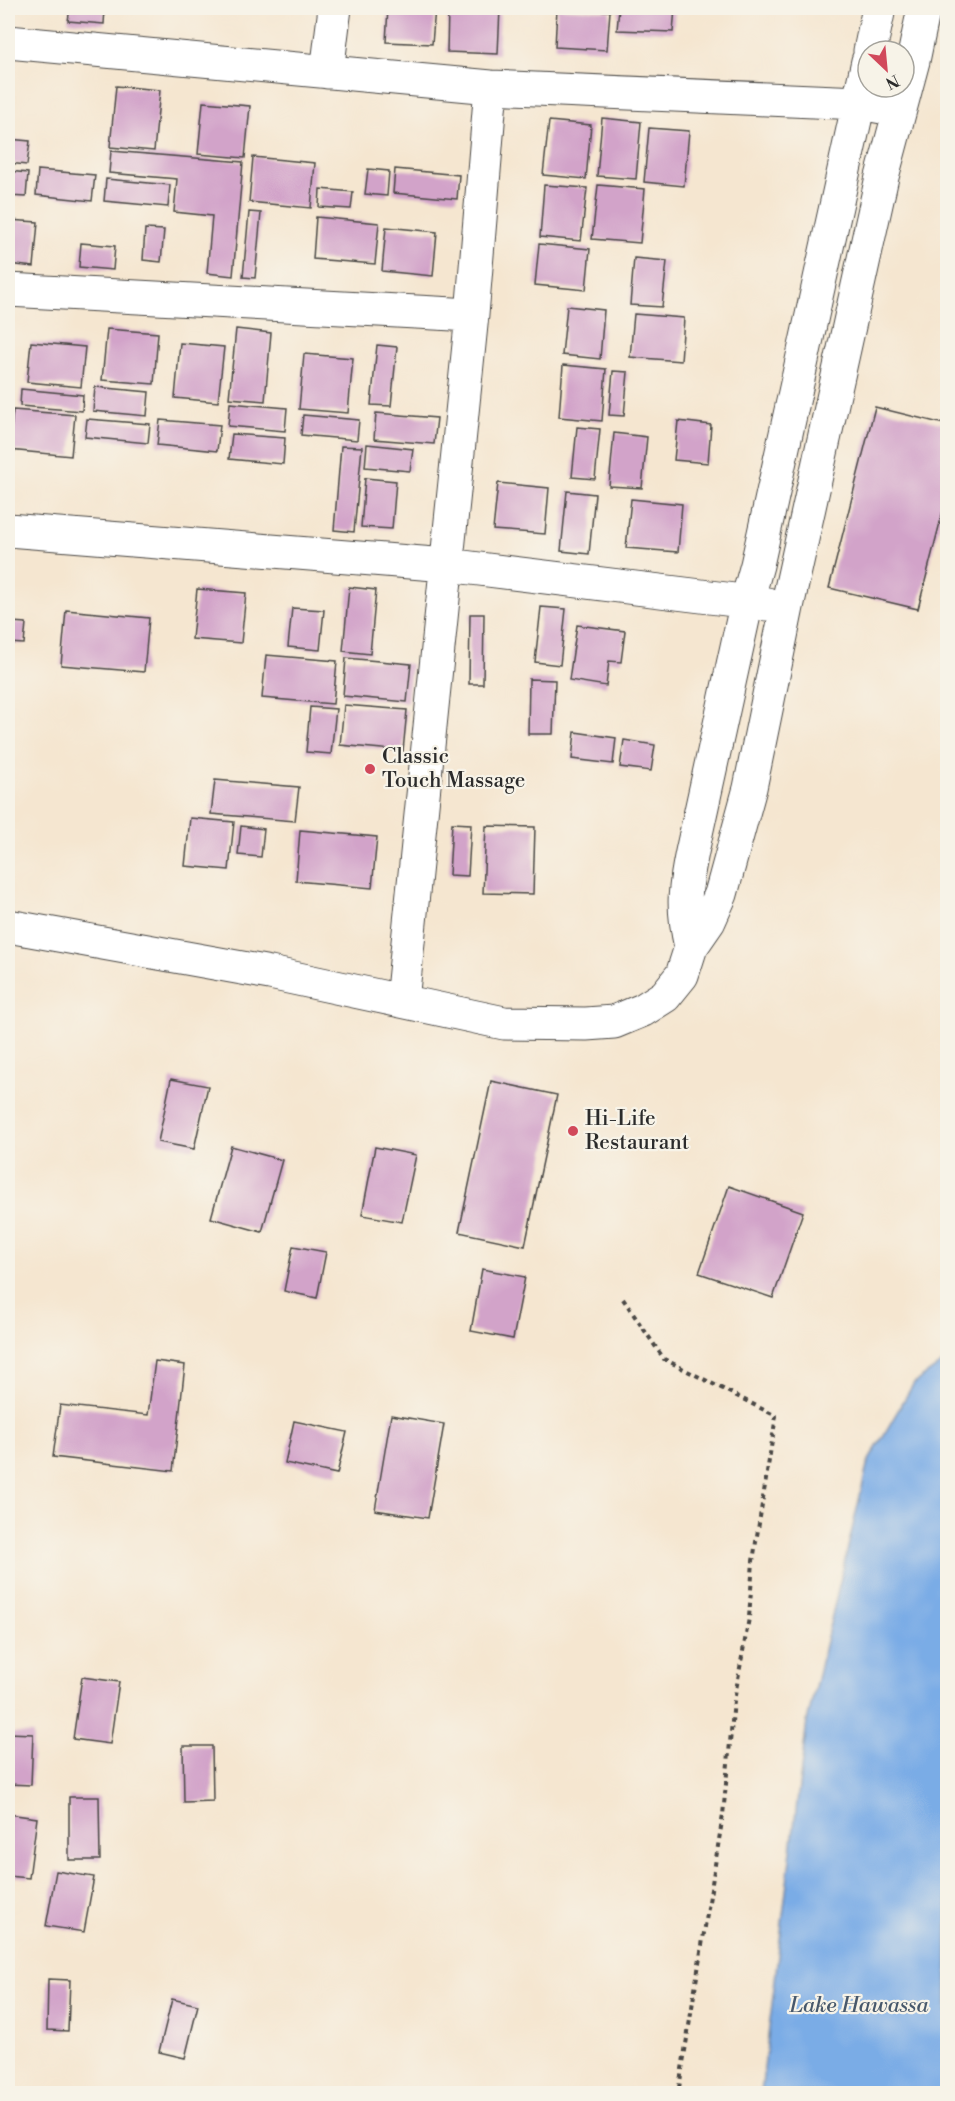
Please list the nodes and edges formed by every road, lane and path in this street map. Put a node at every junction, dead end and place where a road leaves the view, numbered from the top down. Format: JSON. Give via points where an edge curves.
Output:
{"nodes":[{"id":1,"x":334,"y":8,"type":"edge"},
{"id":2,"x":879,"y":8,"type":"edge"},
{"id":3,"x":935,"y":11,"type":"edge"},
{"id":4,"x":873,"y":39,"type":"edge"},
{"id":5,"x":8,"y":42,"type":"edge"},
{"id":6,"x":327,"y":72,"type":"junction"},
{"id":7,"x":491,"y":87,"type":"junction"},
{"id":8,"x":861,"y":99,"type":"edge"},
{"id":9,"x":860,"y":103,"type":"junction"},
{"id":10,"x":900,"y":110,"type":"junction"},
{"id":11,"x":8,"y":290,"type":"edge"},
{"id":12,"x":472,"y":315,"type":"junction"},
{"id":13,"x":8,"y":530,"type":"edge"},
{"id":14,"x":447,"y":565,"type":"junction"},
{"id":15,"x":747,"y":601,"type":"junction"},
{"id":16,"x":787,"y":607,"type":"junction"},
{"id":17,"x":8,"y":926,"type":"edge"},
{"id":18,"x":691,"y":947,"type":"junction"},
{"id":19,"x":402,"y":1001,"type":"junction"},
{"id":20,"x":624,"y":1299,"type":"dead end"},
{"id":21,"x":678,"y":2094,"type":"edge"}],
"edges":[{"from":1,"to":6,"type":"street"},
{"from":2,"to":4,"type":"street"},
{"from":3,"to":10,"type":"street"},
{"from":5,"to":6,"type":"street"},
{"from":6,"to":7,"type":"street"},
{"from":7,"to":9,"type":"street"},
{"from":7,"to":12,"type":"street"},
{"from":8,"to":9,"type":"street"},
{"from":9,"to":10,"type":"street"},
{"from":9,"to":15,"type":"street"},
{"from":10,"to":16,"type":"street"},
{"from":11,"to":12,"type":"street"},
{"from":12,"to":14,"type":"street"},
{"from":13,"to":14,"type":"street"},
{"from":14,"to":15,"type":"street"},
{"from":14,"to":19,"type":"street"},
{"from":15,"to":16,"type":"street"},
{"from":15,"to":18,"type":"street","via":[[685,888],[684,917]]},
{"from":16,"to":18,"type":"street","via":[[750,788],[721,894]]},
{"from":17,"to":19,"type":"street"},
{"from":18,"to":19,"type":"street","via":[[682,975],[665,996],[614,1022],[504,1023]]},
{"from":20,"to":21,"type":"path","via":[[664,1359],[777,1416],[734,1701],[723,1815]]}]}
